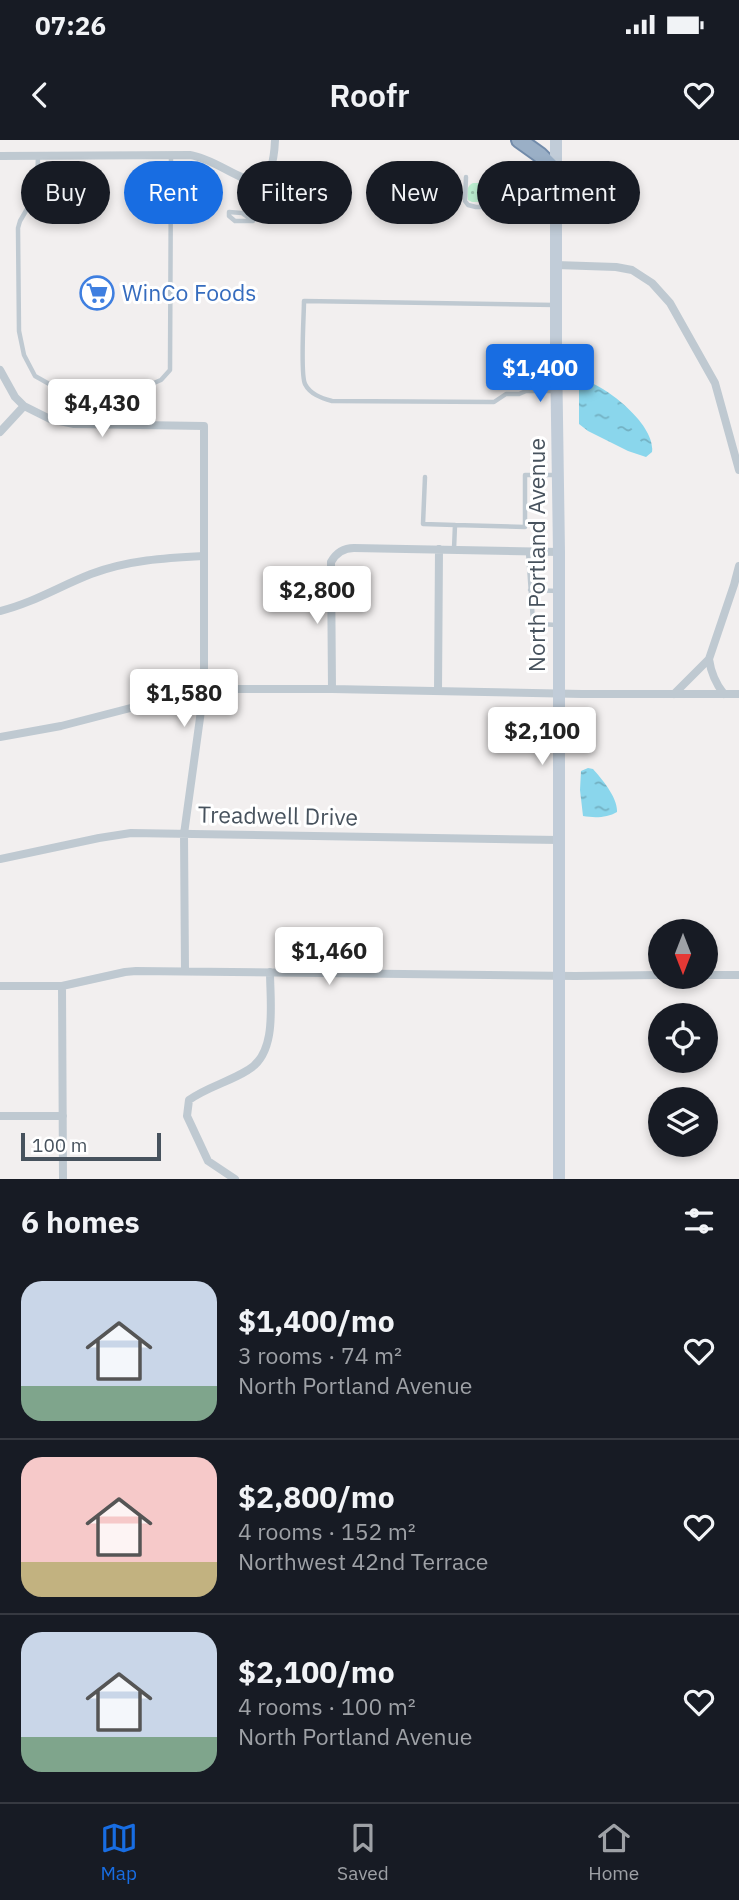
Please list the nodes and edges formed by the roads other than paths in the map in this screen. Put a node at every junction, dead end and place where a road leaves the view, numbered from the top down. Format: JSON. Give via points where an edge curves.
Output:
{"nodes":[{"id":1,"x":275,"y":140,"type":"edge"},
{"id":2,"x":520,"y":140,"type":"edge"},
{"id":3,"x":556,"y":140,"type":"edge"},
{"id":4,"x":38,"y":155,"type":"junction"},
{"id":5,"x":171,"y":155,"type":"junction"},
{"id":6,"x":0,"y":156,"type":"edge"},
{"id":7,"x":546,"y":161,"type":"edge"},
{"id":8,"x":556,"y":161,"type":"edge"},
{"id":9,"x":466,"y":177,"type":"dead end"},
{"id":10,"x":477,"y":207,"type":"edge"},
{"id":11,"x":253,"y":221,"type":"joint"},
{"id":12,"x":556,"y":224,"type":"edge"},
{"id":13,"x":556,"y":265,"type":"junction"},
{"id":14,"x":556,"y":305,"type":"junction"},
{"id":15,"x":0,"y":370,"type":"edge"},
{"id":16,"x":557,"y":391,"type":"junction"},
{"id":17,"x":24,"y":406,"type":"junction"},
{"id":18,"x":0,"y":432,"type":"edge"},
{"id":19,"x":739,"y":470,"type":"edge"},
{"id":20,"x":558,"y":475,"type":"junction"},
{"id":21,"x":425,"y":477,"type":"dead end"},
{"id":22,"x":455,"y":526,"type":"junction"},
{"id":23,"x":439,"y":549,"type":"junction"},
{"id":24,"x":454,"y":549,"type":"junction"},
{"id":25,"x":528,"y":551,"type":"junction"},
{"id":26,"x":559,"y":551,"type":"junction"},
{"id":27,"x":204,"y":556,"type":"junction"},
{"id":28,"x":739,"y":566,"type":"edge"},
{"id":29,"x":530,"y":590,"type":"junction"},
{"id":30,"x":559,"y":591,"type":"junction"},
{"id":31,"x":0,"y":611,"type":"edge"},
{"id":32,"x":559,"y":625,"type":"junction"},
{"id":33,"x":709,"y":659,"type":"junction"},
{"id":34,"x":204,"y":689,"type":"junction"},
{"id":35,"x":332,"y":689,"type":"junction"},
{"id":36,"x":439,"y":691,"type":"junction"},
{"id":37,"x":559,"y":693,"type":"junction"},
{"id":38,"x":674,"y":694,"type":"junction"},
{"id":39,"x":724,"y":694,"type":"junction"},
{"id":40,"x":739,"y":694,"type":"edge"},
{"id":41,"x":0,"y":737,"type":"edge"},
{"id":42,"x":184,"y":834,"type":"junction"},
{"id":43,"x":559,"y":840,"type":"junction"},
{"id":44,"x":0,"y":859,"type":"edge"},
{"id":45,"x":185,"y":971,"type":"junction"},
{"id":46,"x":271,"y":972,"type":"junction"},
{"id":47,"x":559,"y":975,"type":"junction"},
{"id":48,"x":648,"y":975,"type":"edge"},
{"id":49,"x":718,"y":975,"type":"edge"},
{"id":50,"x":739,"y":975,"type":"edge"},
{"id":51,"x":0,"y":986,"type":"edge"},
{"id":52,"x":62,"y":986,"type":"junction"},
{"id":53,"x":0,"y":1116,"type":"edge"},
{"id":54,"x":63,"y":1116,"type":"junction"},
{"id":55,"x":63,"y":1179,"type":"edge"},
{"id":56,"x":235,"y":1179,"type":"edge"},
{"id":57,"x":559,"y":1179,"type":"edge"}],
"edges":[{"from":1,"to":5,"type":"street","via":[[274,161],[261,180],[247,180],[197,156]]},
{"from":2,"to":7,"type":"highway"},
{"from":3,"to":8,"type":"main road","name":"North Portland Avenue"},
{"from":4,"to":5,"type":"street"},
{"from":4,"to":5,"type":"lane","via":[[37,192],[18,228],[19,331],[24,355],[36,376],[51,385],[149,385],[170,370]]},
{"from":4,"to":6,"type":"street"},
{"from":9,"to":10,"type":"lane","via":[[465,201]]},
{"from":11,"to":11,"type":"lane","via":[[242,212],[229,212],[235,221]]},
{"from":12,"to":13,"type":"main road","name":"North Portland Avenue"},
{"from":13,"to":14,"type":"main road","name":"North Portland Avenue"},
{"from":13,"to":19,"type":"street","via":[[632,270],[670,303],[715,383]]},
{"from":14,"to":16,"type":"main road","name":"North Portland Avenue"},
{"from":14,"to":16,"type":"lane","via":[[304,300],[303,381],[318,396],[332,401],[494,402],[506,394]]},
{"from":15,"to":17,"type":"street"},
{"from":16,"to":20,"type":"main road","name":"North Portland Avenue"},
{"from":17,"to":18,"type":"street"},
{"from":17,"to":27,"type":"street","via":[[74,424],[204,426]]},
{"from":20,"to":22,"type":"lane","via":[[525,475],[526,527]]},
{"from":20,"to":26,"type":"main road","name":"North Portland Avenue"},
{"from":21,"to":22,"type":"lane","via":[[423,524]]},
{"from":22,"to":24,"type":"lane"},
{"from":23,"to":24,"type":"street"},
{"from":23,"to":35,"type":"street","via":[[347,548],[334,556]]},
{"from":23,"to":36,"type":"street"},
{"from":24,"to":25,"type":"street"},
{"from":25,"to":26,"type":"street"},
{"from":25,"to":29,"type":"lane"},
{"from":26,"to":30,"type":"main road","name":"North Portland Avenue"},
{"from":27,"to":31,"type":"street","via":[[110,568]]},
{"from":27,"to":34,"type":"street"},
{"from":28,"to":33,"type":"street"},
{"from":29,"to":30,"type":"lane"},
{"from":29,"to":32,"type":"lane","via":[[533,621]]},
{"from":30,"to":32,"type":"main road","name":"North Portland Avenue"},
{"from":32,"to":37,"type":"main road","name":"North Portland Avenue"},
{"from":33,"to":38,"type":"street"},
{"from":33,"to":39,"type":"street"},
{"from":34,"to":35,"type":"street"},
{"from":34,"to":41,"type":"street"},
{"from":34,"to":42,"type":"street"},
{"from":35,"to":36,"type":"street"},
{"from":36,"to":37,"type":"street"},
{"from":37,"to":38,"type":"street"},
{"from":37,"to":43,"type":"main road","name":"North Portland Avenue"},
{"from":38,"to":39,"type":"street"},
{"from":39,"to":40,"type":"street"},
{"from":42,"to":43,"type":"street","name":"Treadwell Drive"},
{"from":42,"to":44,"type":"street","name":"Treadwell Drive","via":[[131,833]]},
{"from":42,"to":45,"type":"street"},
{"from":43,"to":47,"type":"main road","name":"North Portland Avenue"},
{"from":45,"to":46,"type":"street"},
{"from":45,"to":52,"type":"street","via":[[125,972]]},
{"from":46,"to":47,"type":"street"},
{"from":46,"to":56,"type":"street","via":[[270,1036],[263,1057],[250,1069],[189,1100],[187,1116],[208,1161]]},
{"from":47,"to":48,"type":"street"},
{"from":47,"to":57,"type":"main road","name":"North Portland Avenue"},
{"from":49,"to":50,"type":"street"},
{"from":51,"to":52,"type":"street"},
{"from":52,"to":54,"type":"street"},
{"from":53,"to":54,"type":"street"},
{"from":54,"to":55,"type":"street"}]}
